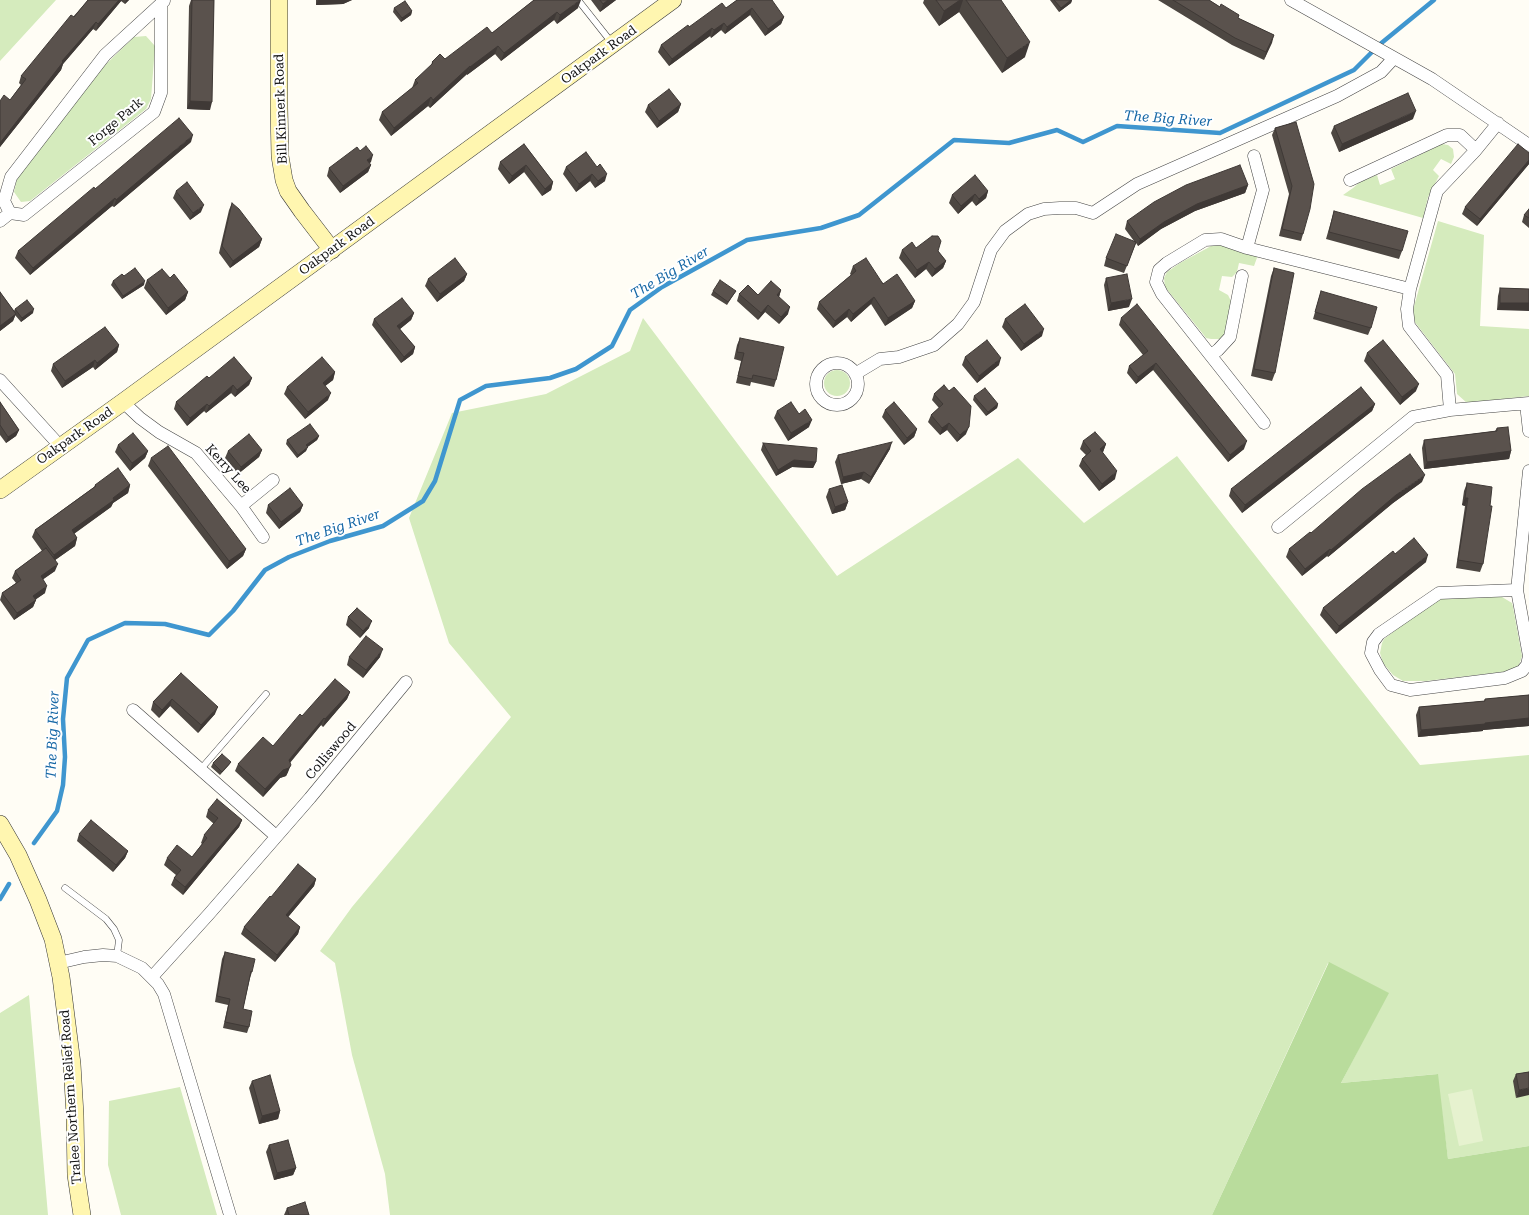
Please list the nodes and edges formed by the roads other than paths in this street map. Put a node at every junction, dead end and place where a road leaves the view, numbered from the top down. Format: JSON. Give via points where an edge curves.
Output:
{"nodes":[{"id":1,"x":279,"y":0,"type":"edge"},
{"id":2,"x":578,"y":0,"type":"edge"},
{"id":3,"x":673,"y":0,"type":"edge"},
{"id":4,"x":1291,"y":0,"type":"edge"},
{"id":5,"x":164,"y":2,"type":"edge"},
{"id":6,"x":613,"y":44,"type":"junction"},
{"id":7,"x":1390,"y":55,"type":"junction"},
{"id":8,"x":1498,"y":123,"type":"junction"},
{"id":9,"x":1529,"y":145,"type":"edge"},
{"id":10,"x":1476,"y":150,"type":"junction"},
{"id":11,"x":1254,"y":156,"type":"dead end"},
{"id":12,"x":1350,"y":180,"type":"dead end"},
{"id":13,"x":5,"y":217,"type":"edge"},
{"id":14,"x":1247,"y":248,"type":"junction"},
{"id":15,"x":332,"y":250,"type":"junction"},
{"id":16,"x":1242,"y":276,"type":"dead end"},
{"id":17,"x":1410,"y":289,"type":"junction"},
{"id":18,"x":1211,"y":355,"type":"junction"},
{"id":19,"x":855,"y":374,"type":"dead end"},
{"id":20,"x":0,"y":380,"type":"edge"},
{"id":21,"x":123,"y":402,"type":"junction"},
{"id":22,"x":1527,"y":404,"type":"edge"},
{"id":23,"x":1450,"y":410,"type":"junction"},
{"id":24,"x":1264,"y":423,"type":"dead end"},
{"id":25,"x":1529,"y":431,"type":"edge"},
{"id":26,"x":60,"y":446,"type":"junction"},
{"id":27,"x":1529,"y":471,"type":"edge"},
{"id":28,"x":273,"y":480,"type":"dead end"},
{"id":29,"x":0,"y":490,"type":"edge"},
{"id":30,"x":242,"y":506,"type":"junction"},
{"id":31,"x":1278,"y":527,"type":"dead end"},
{"id":32,"x":263,"y":537,"type":"dead end"},
{"id":33,"x":1517,"y":590,"type":"junction"},
{"id":34,"x":406,"y":682,"type":"dead end"},
{"id":35,"x":266,"y":694,"type":"dead end"},
{"id":36,"x":133,"y":710,"type":"dead end"},
{"id":37,"x":200,"y":770,"type":"junction"},
{"id":38,"x":0,"y":824,"type":"edge"},
{"id":39,"x":276,"y":836,"type":"junction"},
{"id":40,"x":65,"y":888,"type":"dead end"},
{"id":41,"x":117,"y":956,"type":"junction"},
{"id":42,"x":58,"y":963,"type":"junction"},
{"id":43,"x":152,"y":977,"type":"junction"},
{"id":44,"x":82,"y":1215,"type":"edge"},
{"id":45,"x":230,"y":1215,"type":"edge"}],
"edges":[{"from":1,"to":15,"type":"main road","name":"Bill Kinnerk Road","via":[[279,121],[284,180],[288,191]]},
{"from":2,"to":6,"type":"lane"},
{"from":3,"to":6,"type":"main road","name":"Oakpark Road"},
{"from":4,"to":7,"type":"street"},
{"from":5,"to":13,"type":"street","name":"Forge Park","via":[[104,55],[11,177],[4,201]]},
{"from":5,"to":13,"type":"street","name":"Forge Park","via":[[161,93],[154,112],[24,214]]},
{"from":6,"to":15,"type":"main road","name":"Oakpark Road"},
{"from":7,"to":8,"type":"street","via":[[1432,79]]},
{"from":7,"to":19,"type":"street","via":[[1381,72],[1337,96],[1137,184],[1092,213],[1076,208],[1060,208],[1028,214],[1005,231],[991,250],[974,302],[958,324],[934,345],[899,357],[880,359]]},
{"from":8,"to":9,"type":"street"},
{"from":8,"to":10,"type":"street"},
{"from":10,"to":12,"type":"street","via":[[1460,135],[1447,135]]},
{"from":10,"to":17,"type":"street","via":[[1437,191]]},
{"from":11,"to":14,"type":"street","via":[[1263,190]]},
{"from":14,"to":17,"type":"street"},
{"from":14,"to":18,"type":"street","via":[[1221,239],[1205,240],[1158,270],[1156,282],[1162,294]]},
{"from":15,"to":21,"type":"main road","name":"Oakpark Road"},
{"from":16,"to":18,"type":"street","via":[[1230,337]]},
{"from":17,"to":23,"type":"street","via":[[1407,309],[1409,326],[1447,376]]},
{"from":18,"to":24,"type":"street"},
{"from":20,"to":26,"type":"street"},
{"from":21,"to":26,"type":"main road","name":"Oakpark Road"},
{"from":21,"to":30,"type":"street","name":"Kerry Lee","via":[[159,432],[196,453]]},
{"from":22,"to":23,"type":"street"},
{"from":22,"to":25,"type":"street"},
{"from":23,"to":31,"type":"street","via":[[1413,417]]},
{"from":26,"to":29,"type":"main road","name":"Oakpark Road"},
{"from":27,"to":33,"type":"street"},
{"from":28,"to":30,"type":"street"},
{"from":30,"to":32,"type":"street","name":"Kerry Lee"},
{"from":33,"to":33,"type":"street","via":[[1529,656],[1522,671],[1505,678],[1410,690],[1391,685],[1371,653],[1378,634],[1439,593]]},
{"from":34,"to":39,"type":"street","name":"Colliswood"},
{"from":35,"to":37,"type":"lane"},
{"from":36,"to":37,"type":"street"},
{"from":37,"to":39,"type":"street"},
{"from":38,"to":42,"type":"main road","name":"Tralee Northern Relief Road","via":[[18,855],[38,900],[53,939]]},
{"from":39,"to":43,"type":"street","name":"Colliswood"},
{"from":40,"to":41,"type":"lane","via":[[106,919],[114,929],[119,940]]},
{"from":41,"to":42,"type":"street","via":[[84,957]]},
{"from":41,"to":43,"type":"street","via":[[134,963]]},
{"from":42,"to":44,"type":"main road","name":"Tralee Northern Relief Road","via":[[72,1064],[76,1175]]},
{"from":43,"to":45,"type":"street","via":[[164,994]]}]}
